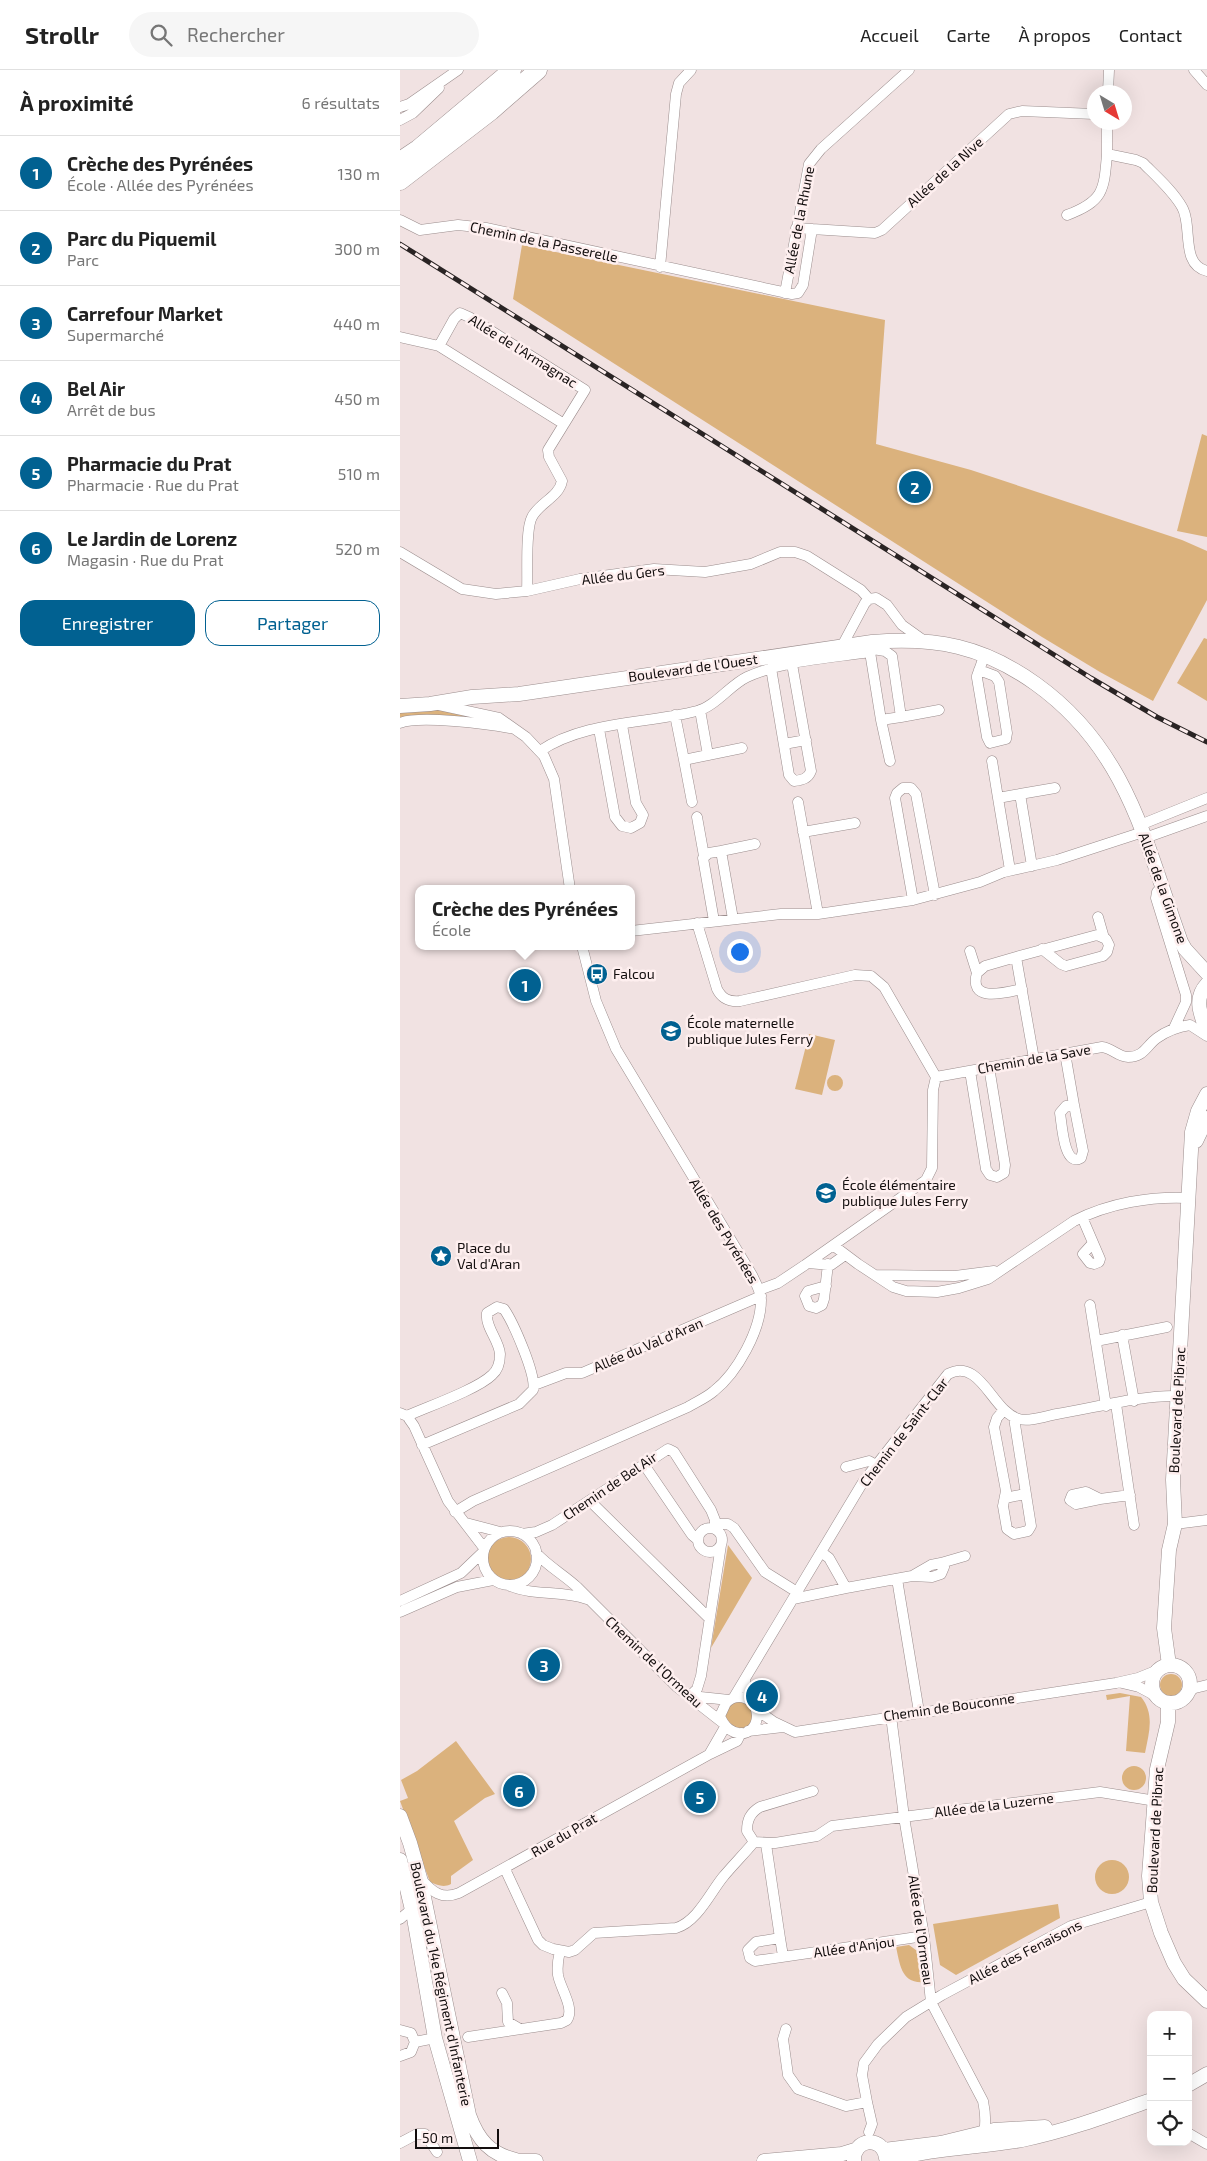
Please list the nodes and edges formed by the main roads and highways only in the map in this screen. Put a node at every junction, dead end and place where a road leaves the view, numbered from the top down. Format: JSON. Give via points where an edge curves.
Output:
{"nodes":[{"id":1,"x":512,"y":70,"type":"edge"},
{"id":2,"x":538,"y":70,"type":"edge"},
{"id":3,"x":491,"y":111,"type":"junction"},
{"id":4,"x":456,"y":118,"type":"junction"},
{"id":5,"x":400,"y":153,"type":"edge"},
{"id":6,"x":400,"y":161,"type":"edge"},
{"id":7,"x":400,"y":181,"type":"edge"},
{"id":8,"x":400,"y":191,"type":"edge"}],
"edges":[{"from":1,"to":4,"type":"highway"},
{"from":2,"to":3,"type":"highway"},
{"from":3,"to":7,"type":"highway"},
{"from":3,"to":8,"type":"highway"},
{"from":4,"to":5,"type":"highway"},
{"from":4,"to":6,"type":"highway"}]}
